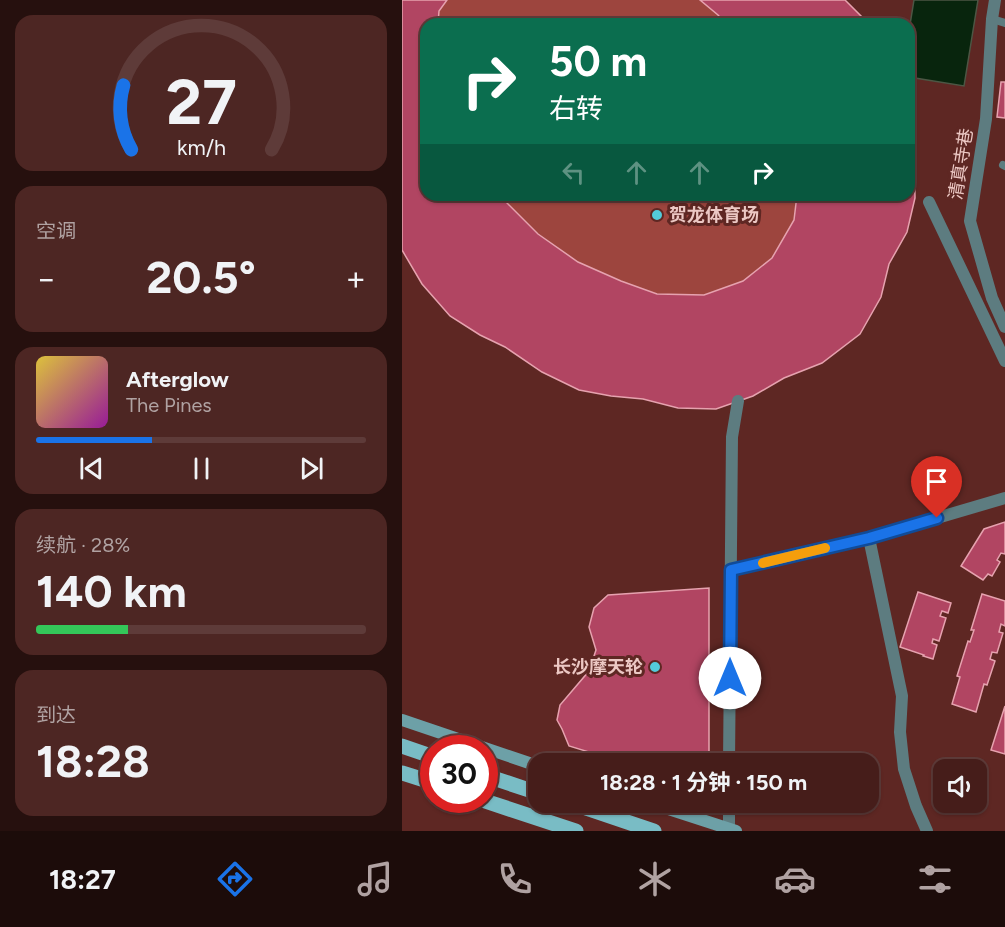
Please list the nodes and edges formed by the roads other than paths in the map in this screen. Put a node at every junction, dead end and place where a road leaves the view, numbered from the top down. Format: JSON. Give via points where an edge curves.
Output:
{"nodes":[{"id":1,"x":995,"y":0,"type":"edge"},
{"id":2,"x":992,"y":19,"type":"junction"},
{"id":3,"x":1005,"y":23,"type":"edge"},
{"id":4,"x":928,"y":202,"type":"dead end"},
{"id":5,"x":1005,"y":327,"type":"edge"},
{"id":6,"x":1005,"y":361,"type":"edge"},
{"id":7,"x":738,"y":401,"type":"dead end"},
{"id":8,"x":1005,"y":498,"type":"edge"},
{"id":9,"x":869,"y":538,"type":"junction"},
{"id":10,"x":731,"y":570,"type":"junction"},
{"id":11,"x":402,"y":720,"type":"edge"},
{"id":12,"x":402,"y":746,"type":"edge"},
{"id":13,"x":420,"y":752,"type":"edge"},
{"id":14,"x":729,"y":753,"type":"edge"},
{"id":15,"x":528,"y":763,"type":"edge"},
{"id":16,"x":402,"y":773,"type":"edge"},
{"id":17,"x":420,"y":779,"type":"edge"},
{"id":18,"x":498,"y":780,"type":"edge"},
{"id":19,"x":528,"y":790,"type":"edge"},
{"id":20,"x":498,"y":805,"type":"edge"},
{"id":21,"x":601,"y":813,"type":"edge"},
{"id":22,"x":681,"y":813,"type":"edge"},
{"id":23,"x":731,"y":813,"type":"edge"},
{"id":24,"x":733,"y":830,"type":"edge"},
{"id":25,"x":576,"y":831,"type":"edge"},
{"id":26,"x":654,"y":831,"type":"edge"},
{"id":27,"x":927,"y":831,"type":"edge"}],
"edges":[{"from":1,"to":2,"type":"street","name":"清真寺巷"},
{"from":2,"to":3,"type":"lane"},
{"from":2,"to":5,"type":"street","name":"清真寺巷","via":[[986,119],[970,221],[992,298]]},
{"from":4,"to":6,"type":"street"},
{"from":7,"to":10,"type":"street","via":[[732,437]]},
{"from":8,"to":9,"type":"street"},
{"from":9,"to":10,"type":"street"},
{"from":9,"to":27,"type":"street","via":[[902,696],[904,769]]},
{"from":10,"to":14,"type":"street"},
{"from":11,"to":15,"type":"street"},
{"from":12,"to":13,"type":"main road"},
{"from":16,"to":17,"type":"main road"},
{"from":18,"to":19,"type":"main road"},
{"from":20,"to":25,"type":"main road"},
{"from":21,"to":26,"type":"main road"},
{"from":22,"to":24,"type":"street"},
{"from":23,"to":24,"type":"street"}]}
